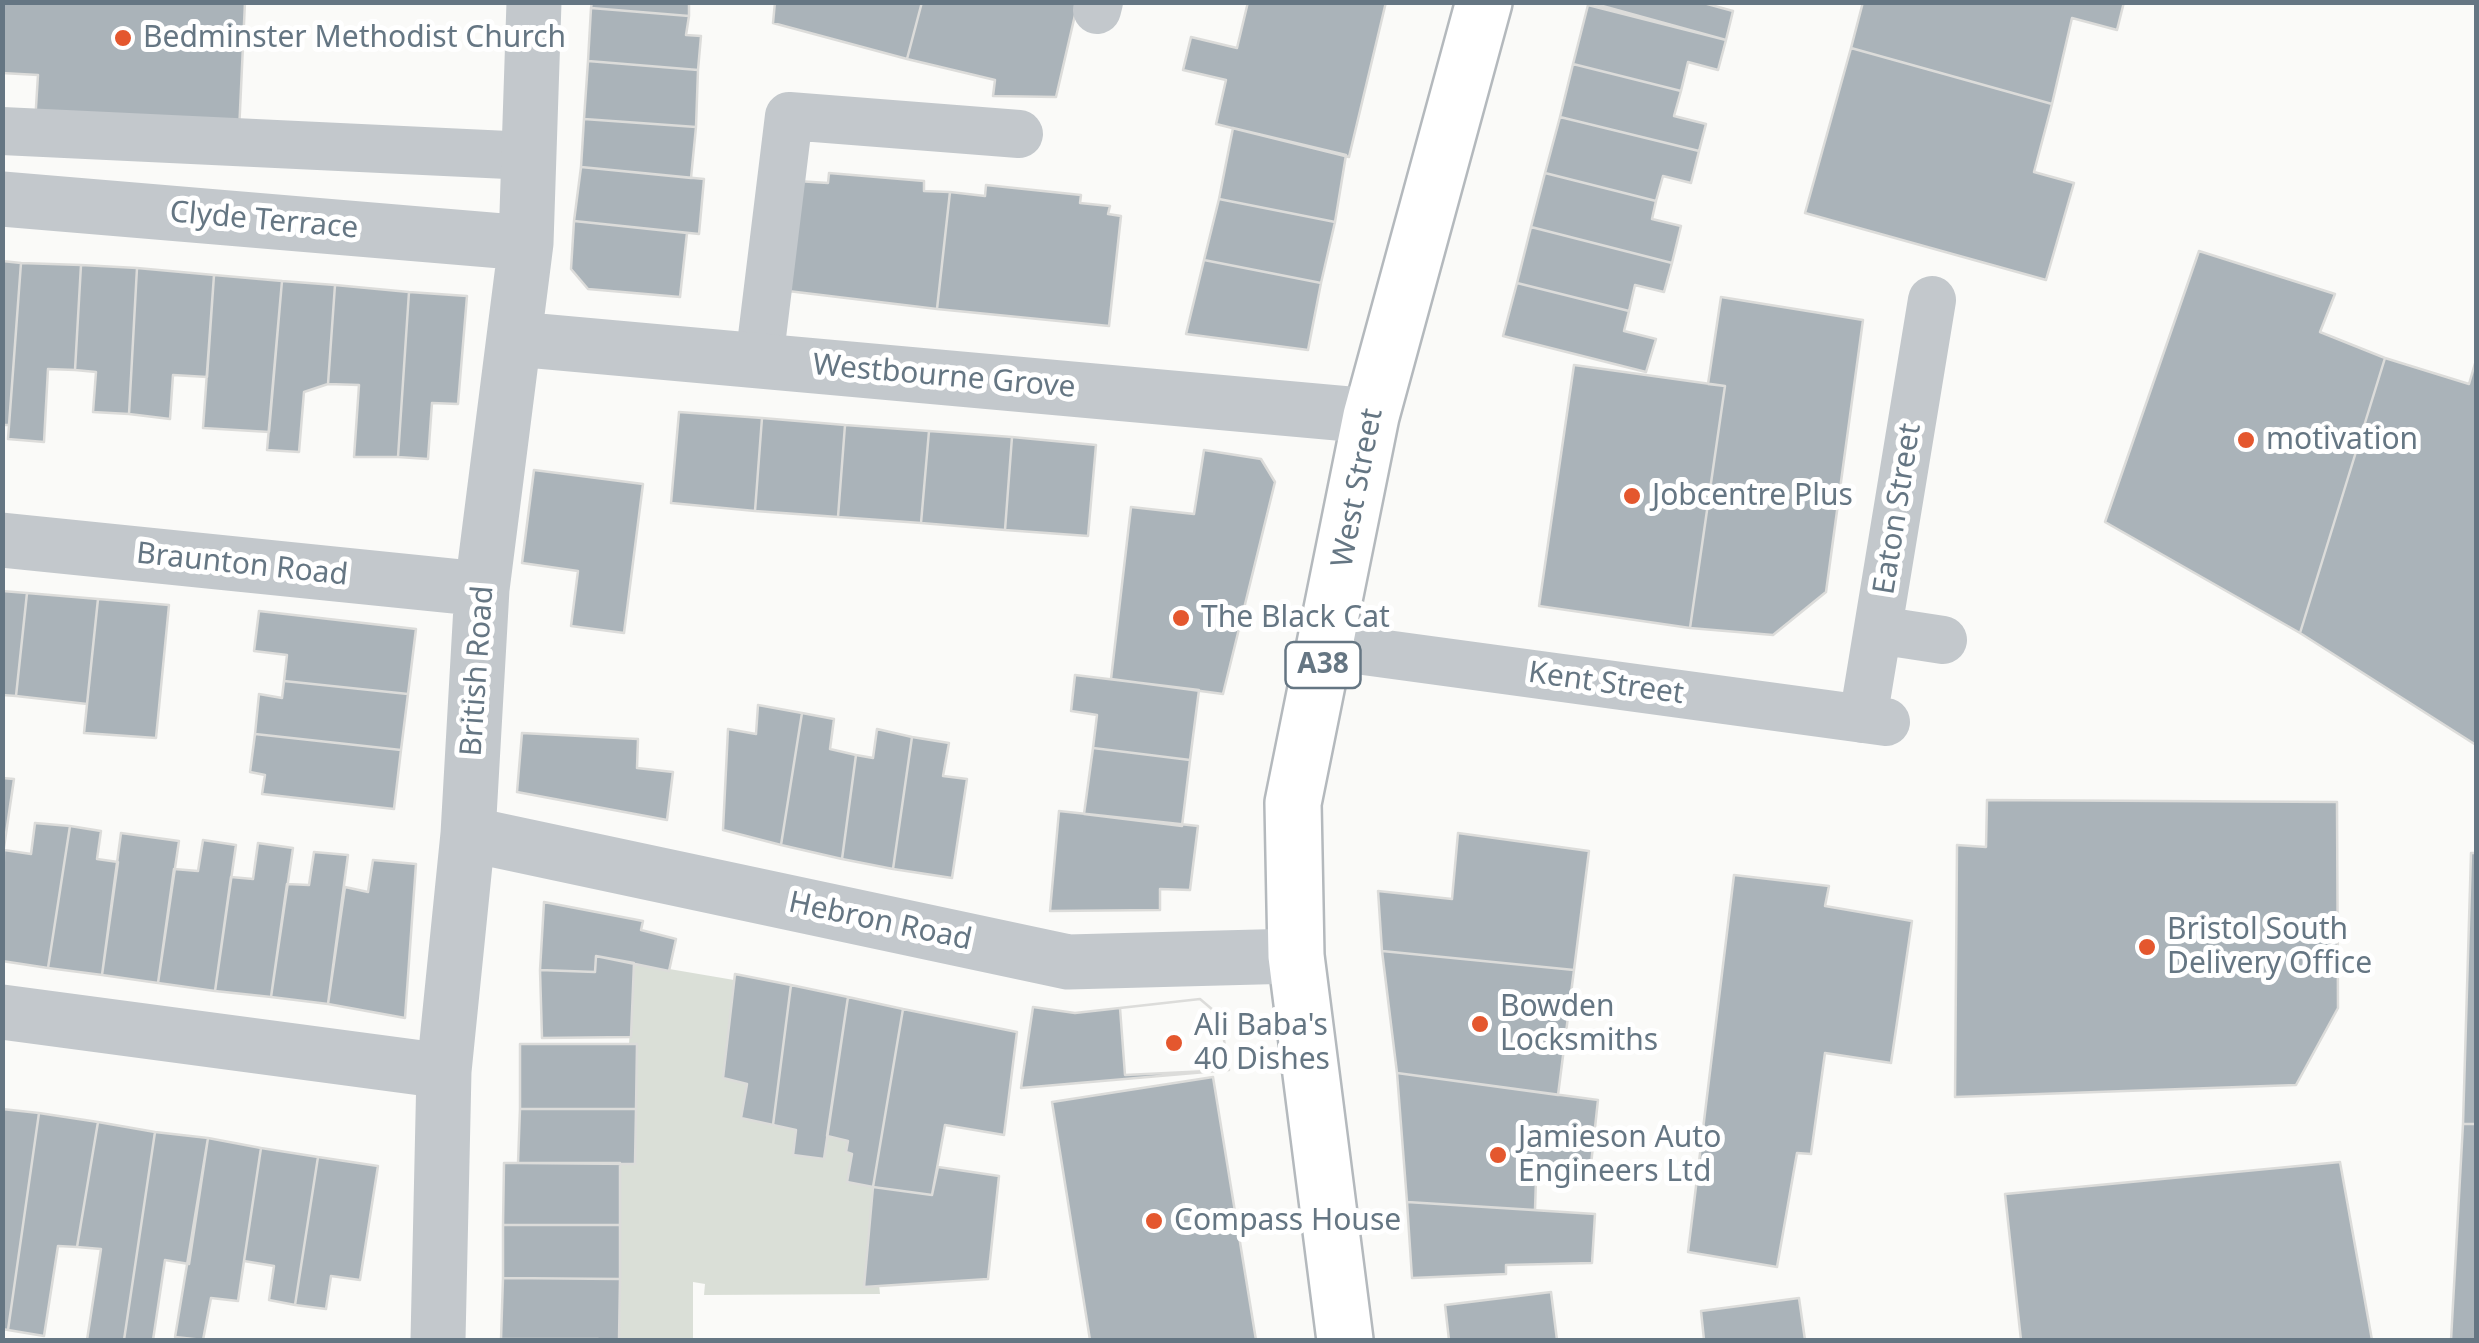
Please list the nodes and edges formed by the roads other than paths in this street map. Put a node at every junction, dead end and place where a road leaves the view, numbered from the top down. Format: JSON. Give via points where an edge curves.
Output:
{"nodes":[{"id":1,"x":534,"y":2,"type":"edge"},
{"id":2,"x":1484,"y":2,"type":"edge"},
{"id":3,"x":2,"y":132,"type":"edge"},
{"id":4,"x":1019,"y":134,"type":"dead end"},
{"id":5,"x":528,"y":156,"type":"junction"},
{"id":6,"x":2,"y":199,"type":"edge"},
{"id":7,"x":526,"y":243,"type":"junction"},
{"id":8,"x":1932,"y":300,"type":"dead end"},
{"id":9,"x":516,"y":339,"type":"junction"},
{"id":10,"x":759,"y":361,"type":"junction"},
{"id":11,"x":1371,"y":416,"type":"junction"},
{"id":12,"x":2,"y":540,"type":"edge"},
{"id":13,"x":482,"y":589,"type":"junction"},
{"id":14,"x":1878,"y":630,"type":"junction"},
{"id":15,"x":1944,"y":640,"type":"dead end"},
{"id":16,"x":1326,"y":646,"type":"junction"},
{"id":17,"x":1874,"y":721,"type":"joint"},
{"id":18,"x":468,"y":834,"type":"junction"},
{"id":19,"x":1296,"y":956,"type":"junction"},
{"id":20,"x":2,"y":1012,"type":"edge"},
{"id":21,"x":444,"y":1071,"type":"junction"},
{"id":22,"x":438,"y":1340,"type":"edge"},
{"id":23,"x":1345,"y":1340,"type":"edge"}],
"edges":[{"from":1,"to":5,"type":"street","name":"British Road"},
{"from":2,"to":11,"type":"highway","name":"West Street","number":"A38"},
{"from":3,"to":5,"type":"lane"},
{"from":4,"to":10,"type":"lane","via":[[789,116]]},
{"from":5,"to":7,"type":"street","name":"British Road"},
{"from":6,"to":7,"type":"street","name":"Clyde Terrace"},
{"from":7,"to":9,"type":"street","name":"British Road"},
{"from":8,"to":14,"type":"lane","name":"Eaton Street"},
{"from":9,"to":10,"type":"street","name":"Westbourne Grove"},
{"from":9,"to":13,"type":"street","name":"British Road"},
{"from":10,"to":11,"type":"street","name":"Westbourne Grove"},
{"from":11,"to":16,"type":"highway","name":"West Street","number":"A38"},
{"from":12,"to":13,"type":"street","name":"Braunton Road"},
{"from":13,"to":18,"type":"street","name":"British Road"},
{"from":14,"to":15,"type":"lane"},
{"from":14,"to":17,"type":"lane","name":"Eaton Street"},
{"from":16,"to":17,"type":"lane","name":"Kent Street"},
{"from":16,"to":19,"type":"highway","name":"West Street","number":"A38","via":[[1293,803]]},
{"from":18,"to":19,"type":"street","name":"Hebron Road","via":[[1068,962]]},
{"from":18,"to":21,"type":"street","name":"British Road"},
{"from":19,"to":23,"type":"highway","name":"West Street","number":"A38"},
{"from":20,"to":21,"type":"street"},
{"from":21,"to":22,"type":"street","name":"British Road"}]}
